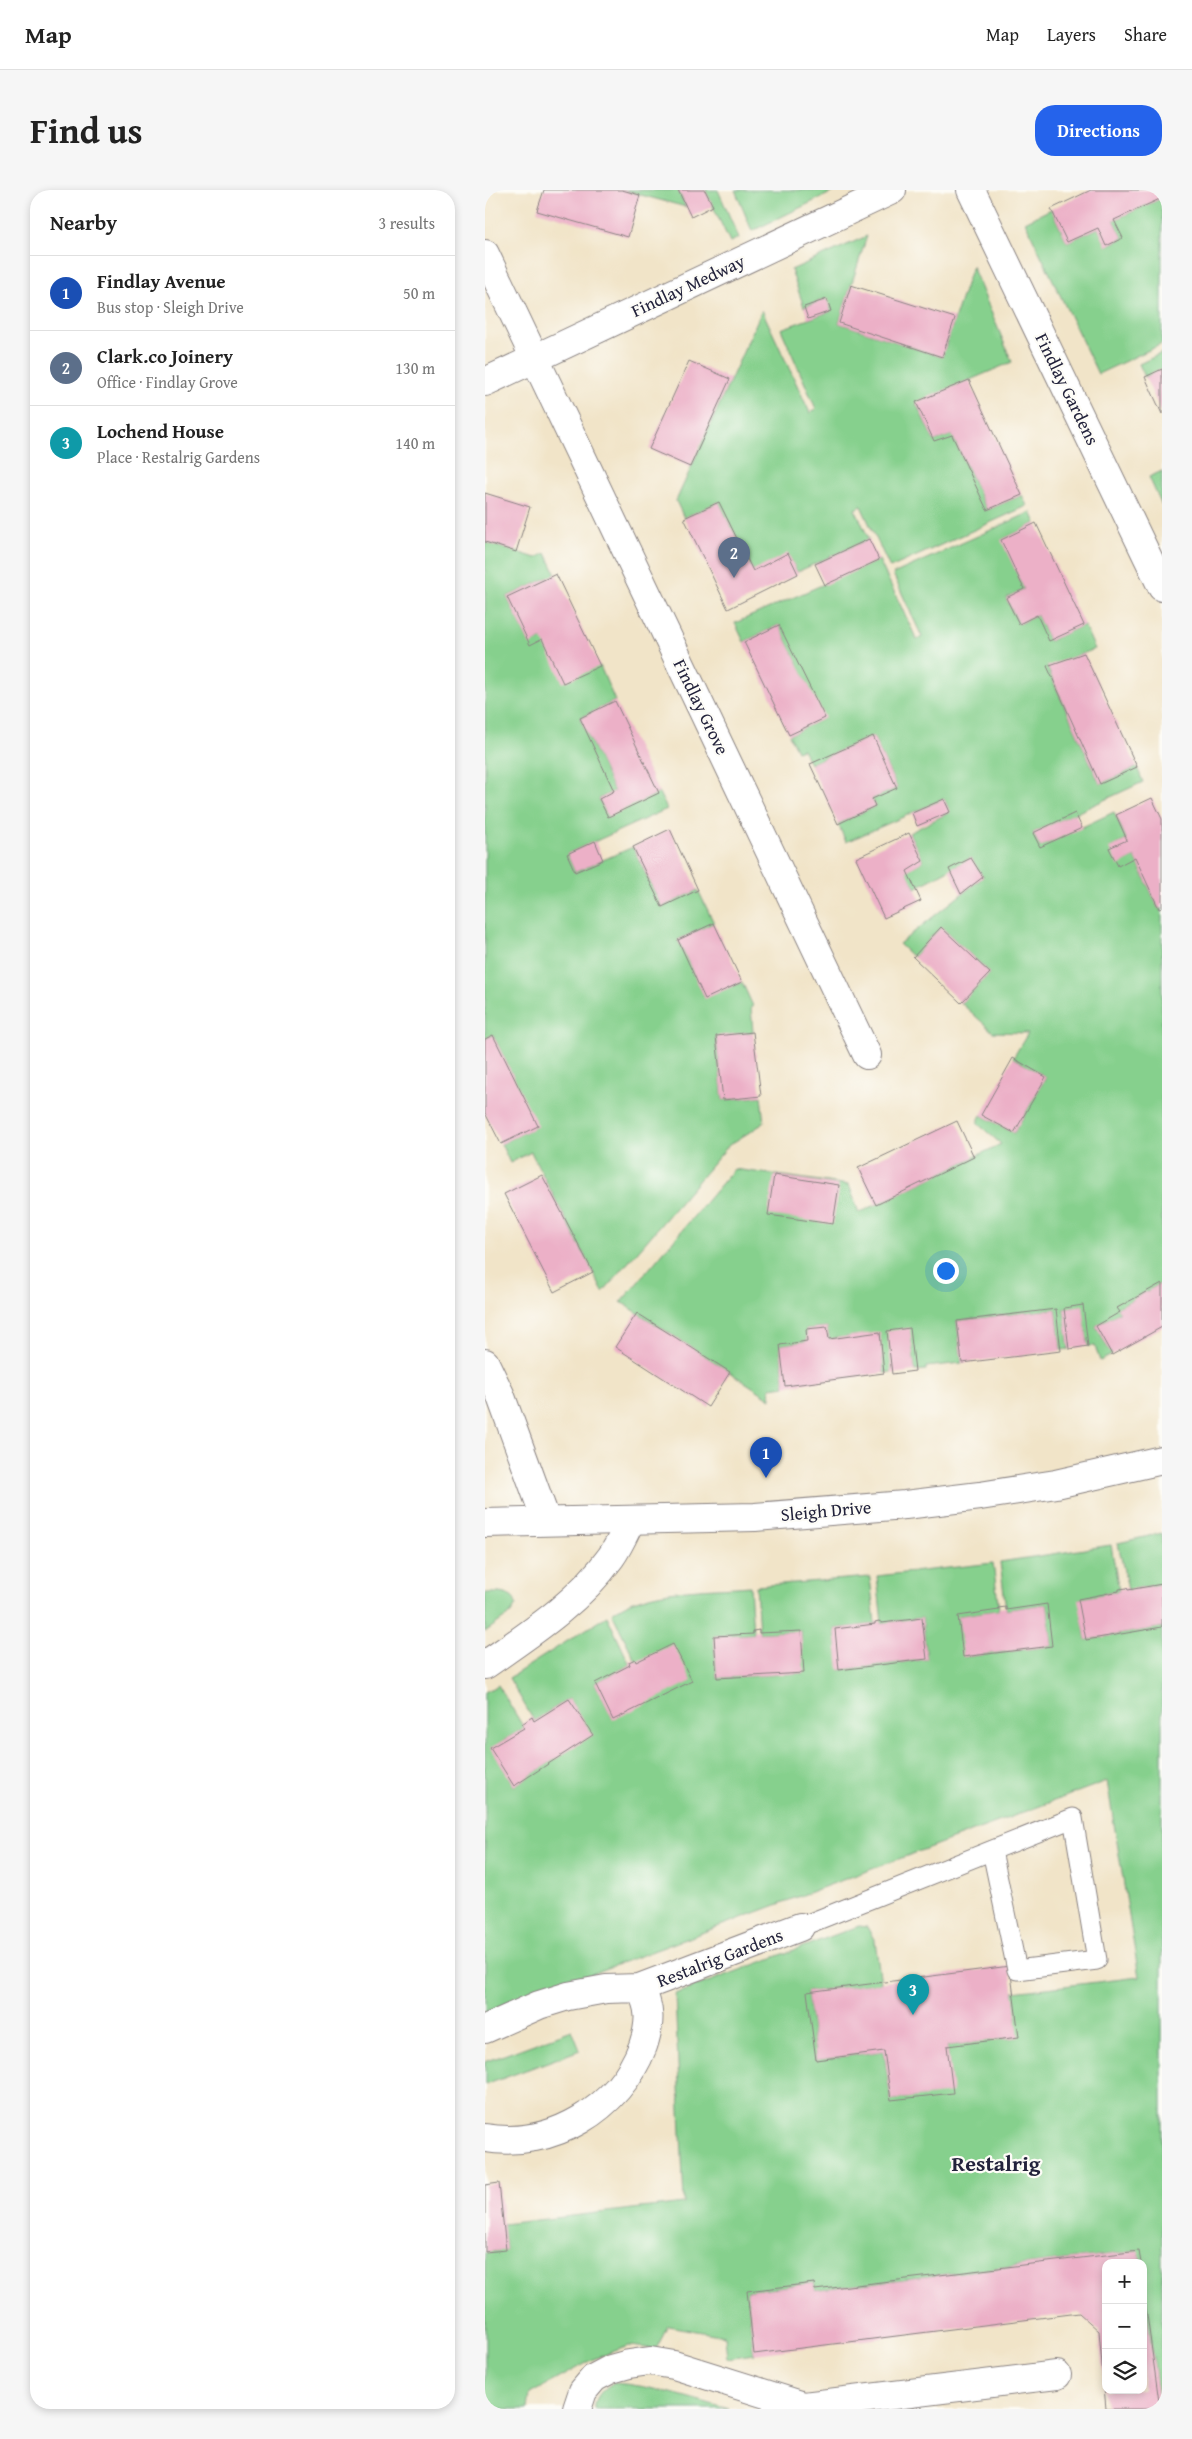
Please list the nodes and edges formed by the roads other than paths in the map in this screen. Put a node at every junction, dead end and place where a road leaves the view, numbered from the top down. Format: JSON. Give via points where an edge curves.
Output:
{"nodes":[{"id":1,"x":892,"y":190,"type":"edge"},
{"id":2,"x":971,"y":190,"type":"edge"},
{"id":3,"x":485,"y":254,"type":"edge"},
{"id":4,"x":535,"y":359,"type":"junction"},
{"id":5,"x":485,"y":382,"type":"edge"},
{"id":6,"x":1162,"y":587,"type":"edge"},
{"id":7,"x":867,"y":1055,"type":"dead end"},
{"id":8,"x":485,"y":1363,"type":"edge"},
{"id":9,"x":1162,"y":1460,"type":"edge"},
{"id":10,"x":546,"y":1520,"type":"junction"},
{"id":11,"x":631,"y":1520,"type":"junction"},
{"id":12,"x":485,"y":1523,"type":"edge"},
{"id":13,"x":485,"y":1665,"type":"edge"},
{"id":14,"x":992,"y":1851,"type":"junction"},
{"id":15,"x":800,"y":1928,"type":"joint"},
{"id":16,"x":639,"y":1988,"type":"junction"},
{"id":17,"x":485,"y":2029,"type":"edge"},
{"id":18,"x":485,"y":2138,"type":"edge"},
{"id":19,"x":1057,"y":2375,"type":"dead end"},
{"id":20,"x":804,"y":2408,"type":"edge"},
{"id":21,"x":577,"y":2409,"type":"edge"}],
"edges":[{"from":1,"to":4,"type":"street","name":"Findlay Medway"},
{"from":2,"to":6,"type":"street","name":"Findlay Gardens"},
{"from":3,"to":4,"type":"street","name":"Findlay Grove"},
{"from":4,"to":5,"type":"street","name":"Findlay Medway"},
{"from":4,"to":7,"type":"street","name":"Findlay Grove"},
{"from":8,"to":10,"type":"street","via":[[500,1394]]},
{"from":9,"to":11,"type":"street","name":"Sleigh Drive","via":[[1057,1484],[905,1505],[755,1517]]},
{"from":10,"to":11,"type":"street","name":"Sleigh Drive"},
{"from":10,"to":12,"type":"street","name":"Sleigh Drive"},
{"from":11,"to":13,"type":"street","via":[[613,1556],[587,1588],[533,1632]]},
{"from":14,"to":14,"type":"lane","via":[[1073,1818],[1097,1960],[1017,1970]]},
{"from":14,"to":15,"type":"lane"},
{"from":15,"to":16,"type":"street","name":"Restalrig Gardens"},
{"from":16,"to":17,"type":"street","name":"Restalrig Gardens","via":[[568,1996]]},
{"from":16,"to":18,"type":"street","name":"Restalrig Gardens","via":[[650,2013],[646,2036],[633,2067],[611,2097],[581,2120],[551,2133],[524,2139]]},
{"from":19,"to":20,"type":"street"},
{"from":20,"to":21,"type":"street","via":[[650,2361],[611,2369],[594,2378],[583,2391]]}]}
